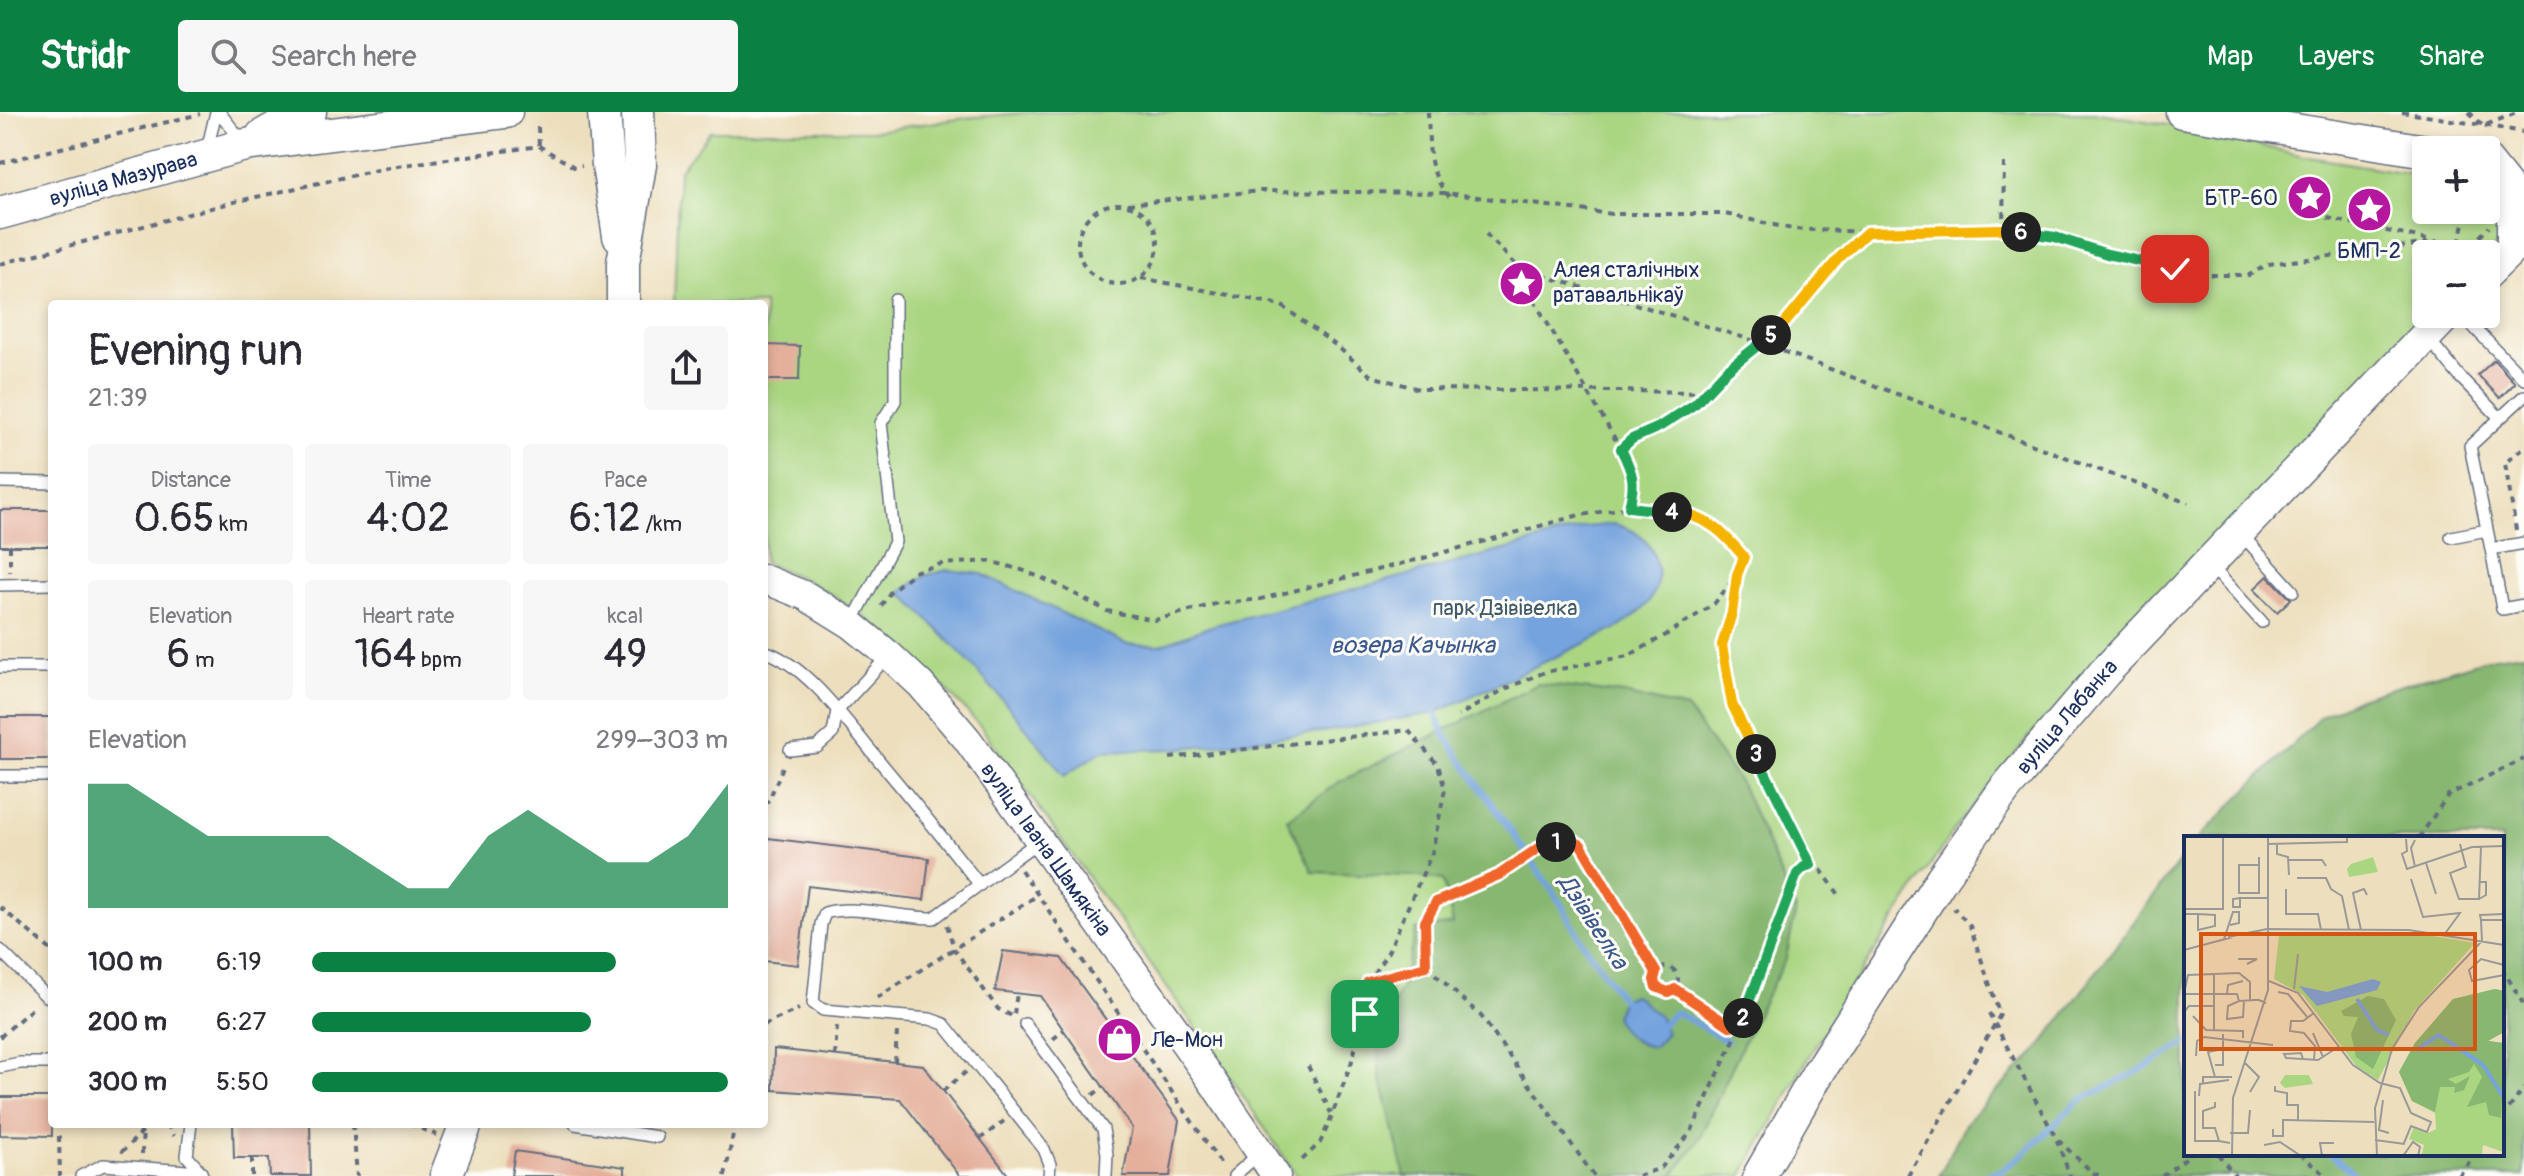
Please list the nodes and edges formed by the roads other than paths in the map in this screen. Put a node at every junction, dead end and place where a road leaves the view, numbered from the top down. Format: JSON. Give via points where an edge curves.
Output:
{"nodes":[{"id":1,"x":217,"y":112,"type":"edge"},
{"id":2,"x":310,"y":112,"type":"edge"},
{"id":3,"x":506,"y":112,"type":"edge"},
{"id":4,"x":604,"y":112,"type":"edge"},
{"id":5,"x":638,"y":112,"type":"edge"},
{"id":6,"x":2182,"y":112,"type":"edge"},
{"id":7,"x":2236,"y":116,"type":"edge"},
{"id":8,"x":245,"y":145,"type":"junction"},
{"id":9,"x":2412,"y":148,"type":"edge"},
{"id":10,"x":206,"y":155,"type":"junction"},
{"id":11,"x":2500,"y":164,"type":"edge"},
{"id":12,"x":2524,"y":168,"type":"edge"},
{"id":13,"x":2500,"y":178,"type":"edge"},
{"id":14,"x":0,"y":213,"type":"edge"},
{"id":15,"x":2510,"y":235,"type":"edge"},
{"id":16,"x":623,"y":263,"type":"junction"},
{"id":17,"x":623,"y":300,"type":"edge"},
{"id":18,"x":895,"y":300,"type":"dead end"},
{"id":19,"x":2434,"y":328,"type":"edge"},
{"id":20,"x":2438,"y":328,"type":"edge"},
{"id":21,"x":2475,"y":328,"type":"edge"},
{"id":22,"x":2524,"y":379,"type":"edge"},
{"id":23,"x":2524,"y":396,"type":"edge"},
{"id":24,"x":2500,"y":418,"type":"junction"},
{"id":25,"x":0,"y":482,"type":"edge"},
{"id":26,"x":48,"y":483,"type":"edge"},
{"id":27,"x":2487,"y":530,"type":"junction"},
{"id":28,"x":2240,"y":531,"type":"junction"},
{"id":29,"x":2451,"y":537,"type":"dead end"},
{"id":30,"x":2521,"y":544,"type":"edge"},
{"id":31,"x":2491,"y":549,"type":"junction"},
{"id":32,"x":2208,"y":563,"type":"junction"},
{"id":33,"x":768,"y":581,"type":"edge"},
{"id":34,"x":48,"y":584,"type":"edge"},
{"id":35,"x":5,"y":585,"type":"edge"},
{"id":36,"x":2293,"y":591,"type":"dead end"},
{"id":37,"x":2524,"y":605,"type":"edge"},
{"id":38,"x":2262,"y":622,"type":"dead end"},
{"id":39,"x":851,"y":624,"type":"junction"},
{"id":40,"x":768,"y":653,"type":"edge"},
{"id":41,"x":889,"y":655,"type":"junction"},
{"id":42,"x":0,"y":667,"type":"edge"},
{"id":43,"x":48,"y":667,"type":"edge"},
{"id":44,"x":837,"y":711,"type":"junction"},
{"id":45,"x":790,"y":750,"type":"road end"},
{"id":46,"x":0,"y":776,"type":"edge"},
{"id":47,"x":48,"y":776,"type":"edge"},
{"id":48,"x":1041,"y":840,"type":"junction"},
{"id":49,"x":980,"y":885,"type":"junction"},
{"id":50,"x":0,"y":950,"type":"edge"},
{"id":51,"x":48,"y":996,"type":"edge"},
{"id":52,"x":1025,"y":1024,"type":"dead end"},
{"id":53,"x":48,"y":1063,"type":"edge"},
{"id":54,"x":0,"y":1067,"type":"edge"},
{"id":55,"x":190,"y":1128,"type":"edge"},
{"id":56,"x":464,"y":1128,"type":"edge"},
{"id":57,"x":600,"y":1128,"type":"edge"},
{"id":58,"x":657,"y":1137,"type":"dead end"},
{"id":59,"x":1268,"y":1165,"type":"edge"},
{"id":60,"x":202,"y":1174,"type":"edge"},
{"id":61,"x":81,"y":1176,"type":"edge"},
{"id":62,"x":446,"y":1176,"type":"edge"},
{"id":63,"x":1049,"y":1176,"type":"edge"},
{"id":64,"x":1106,"y":1176,"type":"edge"},
{"id":65,"x":1231,"y":1176,"type":"edge"},
{"id":66,"x":1759,"y":1176,"type":"edge"}],
"edges":[{"from":1,"to":8,"type":"lane"},
{"from":1,"to":10,"type":"lane"},
{"from":2,"to":8,"type":"main road","name":"вуліца Мазурава"},
{"from":3,"to":8,"type":"main road","name":"вуліца Мазурава"},
{"from":4,"to":16,"type":"main road"},
{"from":5,"to":16,"type":"main road","via":[[640,165]]},
{"from":6,"to":7,"type":"main road"},
{"from":7,"to":9,"type":"main road"},
{"from":8,"to":10,"type":"main road","name":"вуліца Мазурава"},
{"from":10,"to":14,"type":"main road","name":"вуліца Мазурава"},
{"from":11,"to":12,"type":"main road"},
{"from":13,"to":15,"type":"main road","via":[[2513,218]]},
{"from":16,"to":17,"type":"main road"},
{"from":18,"to":39,"type":"lane","via":[[895,401],[881,423],[895,542]]},
{"from":19,"to":28,"type":"main road","name":"вуліца Лабанка"},
{"from":20,"to":24,"type":"lane","via":[[2460,377]]},
{"from":21,"to":22,"type":"lane"},
{"from":23,"to":24,"type":"lane"},
{"from":24,"to":27,"type":"lane","via":[[2470,446]]},
{"from":25,"to":26,"type":"lane"},
{"from":27,"to":29,"type":"lane"},
{"from":27,"to":31,"type":"lane"},
{"from":28,"to":32,"type":"main road","name":"вуліца Лабанка"},
{"from":28,"to":36,"type":"lane"},
{"from":30,"to":31,"type":"lane"},
{"from":31,"to":37,"type":"lane","via":[[2502,609]]},
{"from":32,"to":38,"type":"lane"},
{"from":32,"to":66,"type":"main road","name":"вуліца Лабанка","via":[[2005,789],[1884,969]]},
{"from":33,"to":39,"type":"street","name":"вуліца Івана Шамякіна"},
{"from":34,"to":35,"type":"lane"},
{"from":39,"to":41,"type":"street","name":"вуліца Івана Шамякіна"},
{"from":40,"to":44,"type":"lane","via":[[796,669]]},
{"from":41,"to":44,"type":"lane"},
{"from":41,"to":48,"type":"street","name":"вуліца Івана Шамякіна","via":[[967,739]]},
{"from":42,"to":43,"type":"lane"},
{"from":44,"to":45,"type":"lane","via":[[833,733],[817,747]]},
{"from":44,"to":49,"type":"lane"},
{"from":46,"to":47,"type":"lane"},
{"from":48,"to":49,"type":"lane"},
{"from":48,"to":59,"type":"street","name":"вуліца Івана Шамякіна"},
{"from":49,"to":63,"type":"lane","via":[[934,918],[838,909],[825,913],[813,1003],[823,1010],[944,1024],[1044,1149]]},
{"from":50,"to":51,"type":"lane"},
{"from":52,"to":64,"type":"lane","via":[[1103,1129]]},
{"from":53,"to":54,"type":"lane"},
{"from":55,"to":60,"type":"lane","via":[[187,1156]]},
{"from":56,"to":62,"type":"main road"},
{"from":57,"to":58,"type":"lane"},
{"from":59,"to":65,"type":"lane"},
{"from":60,"to":61,"type":"lane","via":[[103,1165]]}]}
